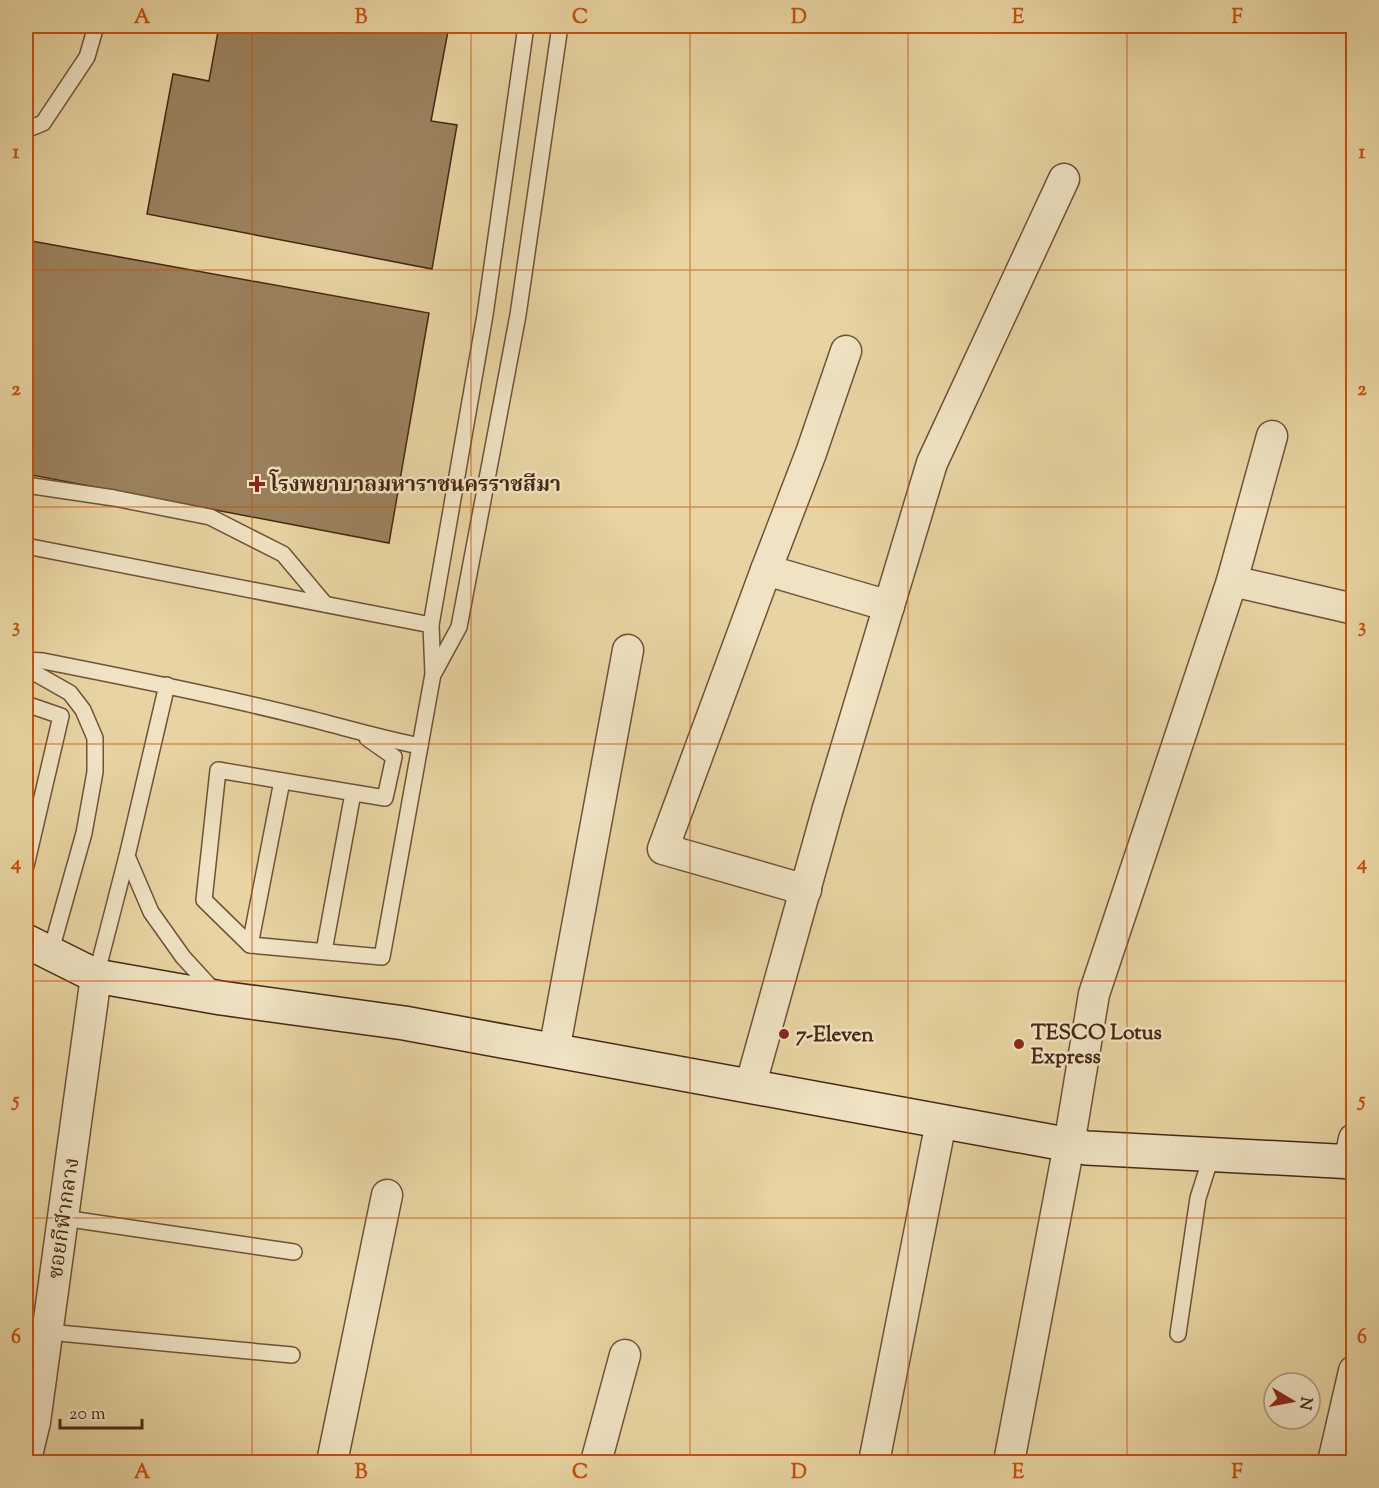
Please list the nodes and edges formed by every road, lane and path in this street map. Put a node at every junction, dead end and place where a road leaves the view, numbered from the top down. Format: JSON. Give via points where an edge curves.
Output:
{"nodes":[{"id":1,"x":96,"y":26,"type":"edge"},
{"id":2,"x":526,"y":26,"type":"edge"},
{"id":3,"x":560,"y":26,"type":"edge"},
{"id":4,"x":26,"y":130,"type":"edge"},
{"id":5,"x":1064,"y":179,"type":"dead end"},
{"id":6,"x":846,"y":351,"type":"dead end"},
{"id":7,"x":1272,"y":436,"type":"dead end"},
{"id":8,"x":26,"y":485,"type":"edge"},
{"id":9,"x":26,"y":546,"type":"edge"},
{"id":10,"x":766,"y":570,"type":"junction"},
{"id":11,"x":1232,"y":581,"type":"junction"},
{"id":12,"x":325,"y":604,"type":"junction"},
{"id":13,"x":889,"y":606,"type":"junction"},
{"id":14,"x":1353,"y":609,"type":"edge"},
{"id":15,"x":431,"y":625,"type":"junction"},
{"id":16,"x":628,"y":650,"type":"dead end"},
{"id":17,"x":26,"y":660,"type":"edge"},
{"id":18,"x":26,"y":668,"type":"edge"},
{"id":19,"x":433,"y":674,"type":"junction"},
{"id":20,"x":167,"y":685,"type":"junction"},
{"id":21,"x":26,"y":704,"type":"edge"},
{"id":22,"x":358,"y":732,"type":"junction"},
{"id":23,"x":420,"y":746,"type":"junction"},
{"id":24,"x":282,"y":781,"type":"junction"},
{"id":25,"x":353,"y":793,"type":"junction"},
{"id":26,"x":127,"y":856,"type":"junction"},
{"id":27,"x":26,"y":866,"type":"edge"},
{"id":28,"x":806,"y":890,"type":"junction"},
{"id":29,"x":250,"y":945,"type":"junction"},
{"id":30,"x":38,"y":948,"type":"edge"},
{"id":31,"x":324,"y":951,"type":"junction"},
{"id":32,"x":96,"y":976,"type":"junction"},
{"id":33,"x":221,"y":998,"type":"junction"},
{"id":34,"x":554,"y":1051,"type":"junction"},
{"id":35,"x":750,"y":1087,"type":"junction"},
{"id":36,"x":940,"y":1122,"type":"junction"},
{"id":37,"x":1070,"y":1145,"type":"junction"},
{"id":38,"x":1212,"y":1154,"type":"junction"},
{"id":39,"x":1352,"y":1155,"type":"edge"},
{"id":40,"x":387,"y":1195,"type":"dead end"},
{"id":41,"x":63,"y":1218,"type":"junction"},
{"id":42,"x":294,"y":1252,"type":"dead end"},
{"id":43,"x":48,"y":1332,"type":"junction"},
{"id":44,"x":1178,"y":1334,"type":"dead end"},
{"id":45,"x":626,"y":1354,"type":"dead end"},
{"id":46,"x":292,"y":1355,"type":"dead end"},
{"id":47,"x":1353,"y":1371,"type":"edge"},
{"id":48,"x":30,"y":1420,"type":"edge"},
{"id":49,"x":26,"y":1459,"type":"edge"},
{"id":50,"x":332,"y":1462,"type":"edge"},
{"id":51,"x":596,"y":1462,"type":"edge"},
{"id":52,"x":874,"y":1462,"type":"edge"},
{"id":53,"x":1010,"y":1462,"type":"edge"},
{"id":54,"x":1333,"y":1462,"type":"edge"}],
"edges":[{"from":1,"to":4,"type":"lane","via":[[87,57],[43,123]]},
{"from":2,"to":15,"type":"lane","via":[[484,315]]},
{"from":3,"to":19,"type":"lane","via":[[518,315],[459,627]]},
{"from":5,"to":13,"type":"street","via":[[932,464]]},
{"from":6,"to":10,"type":"street"},
{"from":7,"to":11,"type":"street"},
{"from":8,"to":12,"type":"lane","via":[[210,517],[283,554]]},
{"from":9,"to":12,"type":"lane"},
{"from":10,"to":13,"type":"street"},
{"from":10,"to":28,"type":"street","via":[[663,849]]},
{"from":11,"to":14,"type":"street"},
{"from":11,"to":37,"type":"street","via":[[1094,994]]},
{"from":12,"to":15,"type":"lane"},
{"from":13,"to":28,"type":"street"},
{"from":15,"to":19,"type":"lane"},
{"from":16,"to":34,"type":"street"},
{"from":17,"to":20,"type":"lane"},
{"from":18,"to":30,"type":"lane","via":[[70,693],[83,710],[95,738],[95,772],[84,833]]},
{"from":19,"to":23,"type":"lane"},
{"from":20,"to":22,"type":"lane"},
{"from":20,"to":26,"type":"lane"},
{"from":21,"to":27,"type":"lane","via":[[61,716]]},
{"from":22,"to":23,"type":"lane"},
{"from":22,"to":25,"type":"lane","via":[[394,757],[385,798]]},
{"from":23,"to":31,"type":"lane","via":[[382,957]]},
{"from":24,"to":25,"type":"lane"},
{"from":24,"to":29,"type":"lane"},
{"from":24,"to":29,"type":"lane","via":[[218,770],[204,900]]},
{"from":25,"to":31,"type":"lane"},
{"from":26,"to":32,"type":"lane"},
{"from":26,"to":33,"type":"lane","via":[[151,912],[183,957]]},
{"from":28,"to":35,"type":"street"},
{"from":29,"to":31,"type":"lane"},
{"from":30,"to":32,"type":"street"},
{"from":32,"to":33,"type":"street"},
{"from":32,"to":41,"type":"street","name":"ซอยกีฬากลาง"},
{"from":33,"to":34,"type":"street","via":[[404,1023]]},
{"from":34,"to":35,"type":"street"},
{"from":35,"to":36,"type":"street"},
{"from":36,"to":37,"type":"street"},
{"from":36,"to":52,"type":"street"},
{"from":37,"to":38,"type":"street"},
{"from":37,"to":53,"type":"street"},
{"from":38,"to":39,"type":"street"},
{"from":38,"to":44,"type":"lane","via":[[1198,1198]]},
{"from":40,"to":50,"type":"street"},
{"from":41,"to":42,"type":"lane"},
{"from":41,"to":43,"type":"street","name":"ซอยกีฬากลาง"},
{"from":43,"to":46,"type":"lane"},
{"from":43,"to":48,"type":"street","name":"ซอยกีฬากลาง"},
{"from":45,"to":51,"type":"street"},
{"from":47,"to":54,"type":"street"},
{"from":48,"to":49,"type":"street","name":"ซอยกีฬากลาง"}]}
